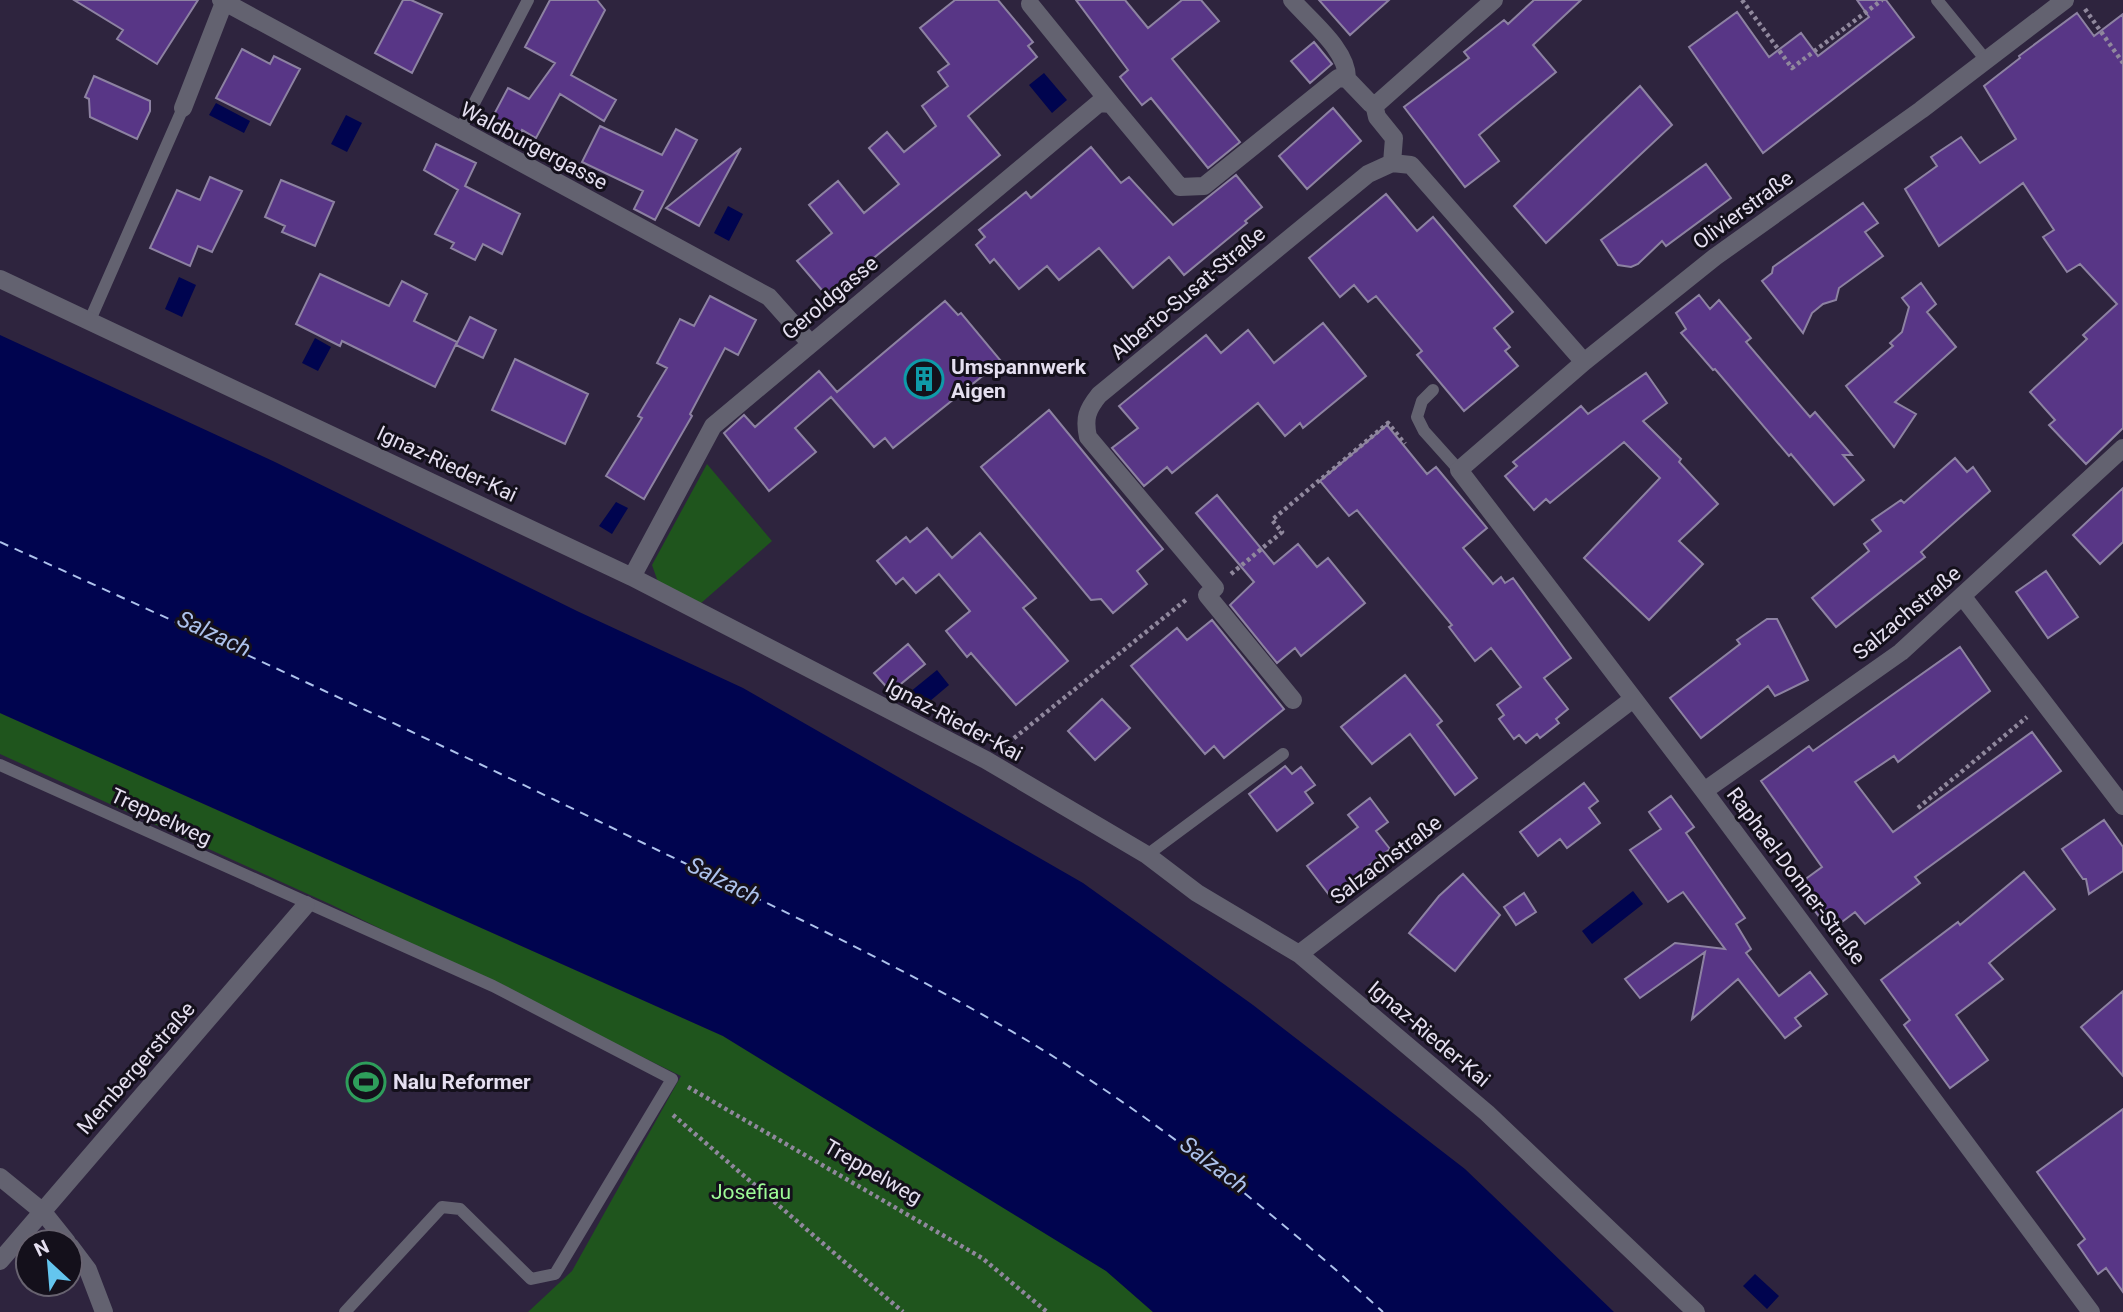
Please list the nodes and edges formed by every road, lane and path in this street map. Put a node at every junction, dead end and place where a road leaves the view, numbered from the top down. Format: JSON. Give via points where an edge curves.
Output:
{"nodes":[{"id":1,"x":528,"y":0,"type":"edge"},
{"id":2,"x":1293,"y":0,"type":"edge"},
{"id":3,"x":1494,"y":0,"type":"edge"},
{"id":4,"x":1742,"y":0,"type":"edge"},
{"id":5,"x":1882,"y":0,"type":"edge"},
{"id":6,"x":1937,"y":0,"type":"edge"},
{"id":7,"x":2064,"y":0,"type":"edge"},
{"id":8,"x":2078,"y":0,"type":"edge"},
{"id":9,"x":223,"y":1,"type":"edge"},
{"id":10,"x":1030,"y":4,"type":"dead end"},
{"id":11,"x":1986,"y":60,"type":"junction"},
{"id":12,"x":2123,"y":63,"type":"edge"},
{"id":13,"x":1347,"y":79,"type":"junction"},
{"id":14,"x":1111,"y":104,"type":"junction"},
{"id":15,"x":1374,"y":104,"type":"junction"},
{"id":16,"x":183,"y":108,"type":"joint"},
{"id":17,"x":460,"y":132,"type":"junction"},
{"id":18,"x":1392,"y":163,"type":"junction"},
{"id":19,"x":0,"y":279,"type":"edge"},
{"id":20,"x":90,"y":320,"type":"junction"},
{"id":21,"x":811,"y":344,"type":"junction"},
{"id":22,"x":1584,"y":362,"type":"junction"},
{"id":23,"x":1433,"y":390,"type":"dead end"},
{"id":24,"x":1424,"y":431,"type":"junction"},
{"id":25,"x":2123,"y":448,"type":"edge"},
{"id":26,"x":1459,"y":470,"type":"junction"},
{"id":27,"x":632,"y":577,"type":"junction"},
{"id":28,"x":1211,"y":592,"type":"junction"},
{"id":29,"x":1963,"y":597,"type":"junction"},
{"id":30,"x":1633,"y":699,"type":"junction"},
{"id":31,"x":1293,"y":700,"type":"dead end"},
{"id":32,"x":2044,"y":703,"type":"junction"},
{"id":33,"x":1283,"y":754,"type":"dead end"},
{"id":34,"x":986,"y":760,"type":"junction"},
{"id":35,"x":0,"y":765,"type":"edge"},
{"id":36,"x":1704,"y":790,"type":"junction"},
{"id":37,"x":2123,"y":806,"type":"edge"},
{"id":38,"x":1918,"y":808,"type":"dead end"},
{"id":39,"x":1147,"y":855,"type":"junction"},
{"id":40,"x":306,"y":905,"type":"junction"},
{"id":41,"x":1300,"y":954,"type":"junction"},
{"id":42,"x":671,"y":1079,"type":"junction"},
{"id":43,"x":659,"y":1103,"type":"junction"},
{"id":44,"x":0,"y":1177,"type":"edge"},
{"id":45,"x":43,"y":1212,"type":"junction"},
{"id":46,"x":56,"y":1228,"type":"edge"},
{"id":47,"x":0,"y":1261,"type":"edge"},
{"id":48,"x":84,"y":1265,"type":"edge"},
{"id":49,"x":104,"y":1312,"type":"edge"},
{"id":50,"x":345,"y":1312,"type":"edge"},
{"id":51,"x":903,"y":1312,"type":"edge"},
{"id":52,"x":1047,"y":1312,"type":"edge"},
{"id":53,"x":1696,"y":1312,"type":"edge"},
{"id":54,"x":2091,"y":1312,"type":"edge"}],
"edges":[{"from":1,"to":17,"type":"lane"},
{"from":2,"to":13,"type":"street","via":[[1342,57]]},
{"from":3,"to":15,"type":"street"},
{"from":4,"to":5,"type":"path","via":[[1791,68]]},
{"from":6,"to":11,"type":"lane"},
{"from":7,"to":11,"type":"street","name":"Olivierstraße"},
{"from":8,"to":12,"type":"path"},
{"from":9,"to":16,"type":"street","name":"Waldburgergasse"},
{"from":9,"to":17,"type":"street","name":"Waldburgergasse"},
{"from":10,"to":14,"type":"street"},
{"from":11,"to":22,"type":"street","name":"Olivierstraße","via":[[1714,257]]},
{"from":13,"to":14,"type":"street","via":[[1338,78],[1214,180],[1192,188],[1174,181]]},
{"from":13,"to":15,"type":"street"},
{"from":14,"to":21,"type":"street","name":"Geroldgasse","via":[[1099,103]]},
{"from":15,"to":18,"type":"street","via":[[1377,117],[1394,138]]},
{"from":16,"to":20,"type":"lane"},
{"from":17,"to":21,"type":"street","name":"Waldburgergasse","via":[[769,297]]},
{"from":18,"to":22,"type":"street","via":[[1411,165]]},
{"from":18,"to":28,"type":"street","name":"Alberto-Susat-Straße","via":[[1368,174],[1088,408],[1088,437]]},
{"from":19,"to":20,"type":"street","name":"Ignaz-Rieder-Kai"},
{"from":20,"to":27,"type":"street","name":"Ignaz-Rieder-Kai"},
{"from":21,"to":27,"type":"street","name":"Geroldgasse","via":[[713,426]]},
{"from":22,"to":26,"type":"street","name":"Olivierstraße"},
{"from":23,"to":24,"type":"lane","via":[[1418,408]]},
{"from":24,"to":26,"type":"lane"},
{"from":24,"to":28,"type":"path","via":[[1407,446],[1388,423],[1272,520],[1282,532]]},
{"from":25,"to":29,"type":"street","name":"Salzachstraße"},
{"from":26,"to":30,"type":"street","name":"Raphael-Donner-Straße"},
{"from":27,"to":34,"type":"street","name":"Ignaz-Rieder-Kai"},
{"from":28,"to":31,"type":"street","name":"Alberto-Susat-Straße"},
{"from":28,"to":34,"type":"path","via":[[1196,592]]},
{"from":29,"to":32,"type":"street"},
{"from":29,"to":36,"type":"street","name":"Salzachstraße","via":[[1877,670]]},
{"from":30,"to":36,"type":"street","name":"Raphael-Donner-Straße"},
{"from":30,"to":41,"type":"street","name":"Salzachstraße"},
{"from":32,"to":37,"type":"street"},
{"from":32,"to":38,"type":"path"},
{"from":33,"to":39,"type":"lane"},
{"from":34,"to":39,"type":"street","name":"Ignaz-Rieder-Kai"},
{"from":35,"to":40,"type":"lane","name":"Treppelweg"},
{"from":36,"to":54,"type":"street","name":"Raphael-Donner-Straße"},
{"from":39,"to":41,"type":"street","name":"Ignaz-Rieder-Kai","via":[[1197,893]]},
{"from":40,"to":42,"type":"lane","name":"Treppelweg","via":[[494,986]]},
{"from":40,"to":45,"type":"street","name":"Membergerstraße"},
{"from":41,"to":53,"type":"street","name":"Ignaz-Rieder-Kai","via":[[1487,1113]]},
{"from":42,"to":43,"type":"lane"},
{"from":42,"to":52,"type":"path","name":"Treppelweg","via":[[982,1258]]},
{"from":43,"to":50,"type":"lane","via":[[555,1274],[531,1279],[460,1209],[442,1207]]},
{"from":43,"to":51,"type":"path"},
{"from":44,"to":45,"type":"street"},
{"from":45,"to":46,"type":"street"},
{"from":45,"to":47,"type":"street","name":"Membergerstraße"},
{"from":48,"to":49,"type":"street"}]}
